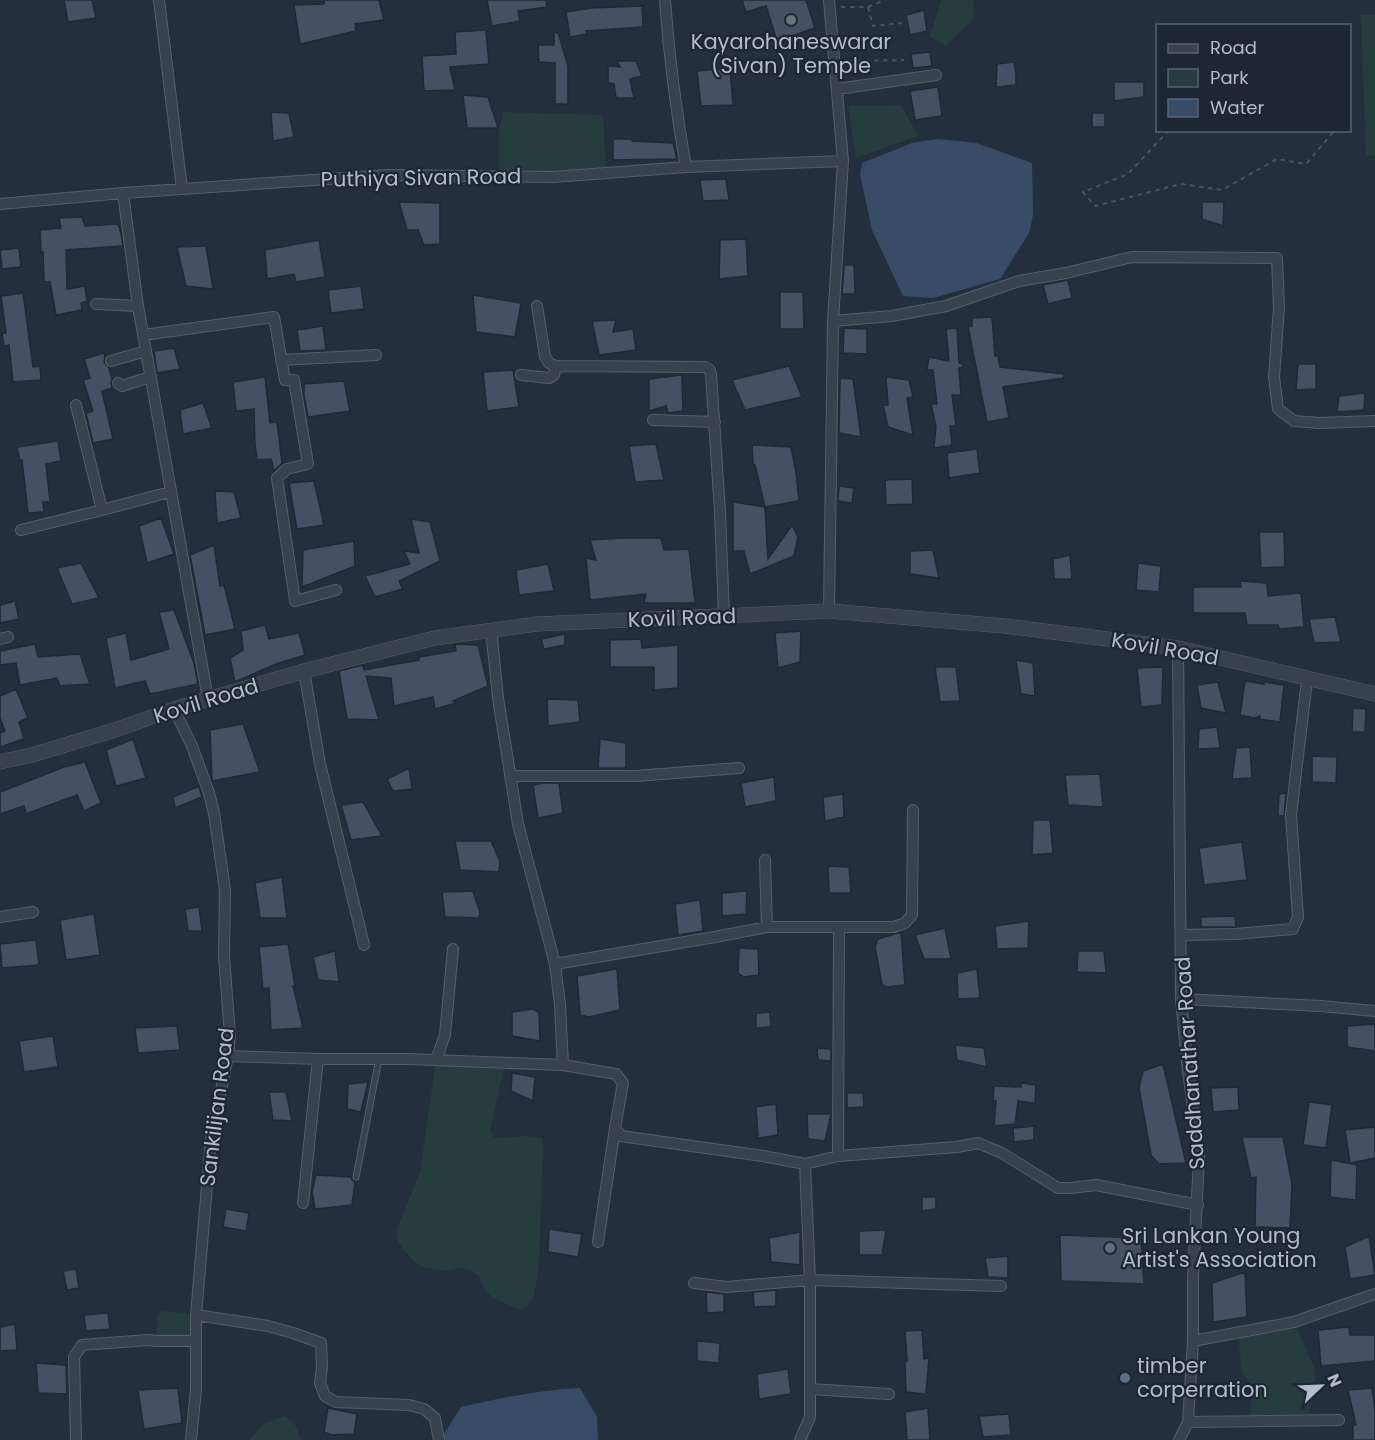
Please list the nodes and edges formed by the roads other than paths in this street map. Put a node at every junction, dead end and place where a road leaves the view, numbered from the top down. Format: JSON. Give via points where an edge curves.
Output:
{"nodes":[{"id":1,"x":159,"y":0,"type":"edge"},
{"id":2,"x":665,"y":0,"type":"edge"},
{"id":3,"x":829,"y":3,"type":"edge"},
{"id":4,"x":936,"y":75,"type":"dead end"},
{"id":5,"x":837,"y":89,"type":"junction"},
{"id":6,"x":843,"y":161,"type":"junction"},
{"id":7,"x":686,"y":167,"type":"junction"},
{"id":8,"x":182,"y":189,"type":"junction"},
{"id":9,"x":123,"y":193,"type":"junction"},
{"id":10,"x":0,"y":204,"type":"edge"},
{"id":11,"x":96,"y":304,"type":"dead end"},
{"id":12,"x":138,"y":306,"type":"junction"},
{"id":13,"x":537,"y":306,"type":"dead end"},
{"id":14,"x":834,"y":321,"type":"junction"},
{"id":15,"x":143,"y":335,"type":"junction"},
{"id":16,"x":146,"y":351,"type":"junction"},
{"id":17,"x":376,"y":355,"type":"dead end"},
{"id":18,"x":281,"y":360,"type":"junction"},
{"id":19,"x":111,"y":361,"type":"dead end"},
{"id":20,"x":556,"y":366,"type":"junction"},
{"id":21,"x":521,"y":375,"type":"dead end"},
{"id":22,"x":150,"y":377,"type":"junction"},
{"id":23,"x":118,"y":383,"type":"dead end"},
{"id":24,"x":76,"y":405,"type":"dead end"},
{"id":25,"x":653,"y":420,"type":"dead end"},
{"id":26,"x":1375,"y":421,"type":"edge"},
{"id":27,"x":715,"y":422,"type":"junction"},
{"id":28,"x":170,"y":492,"type":"junction"},
{"id":29,"x":102,"y":510,"type":"junction"},
{"id":30,"x":21,"y":530,"type":"dead end"},
{"id":31,"x":336,"y":590,"type":"dead end"},
{"id":32,"x":829,"y":611,"type":"junction"},
{"id":33,"x":724,"y":616,"type":"junction"},
{"id":34,"x":491,"y":629,"type":"junction"},
{"id":35,"x":1178,"y":648,"type":"junction"},
{"id":36,"x":304,"y":671,"type":"junction"},
{"id":37,"x":1307,"y":680,"type":"junction"},
{"id":38,"x":1375,"y":694,"type":"edge"},
{"id":39,"x":208,"y":699,"type":"junction"},
{"id":40,"x":174,"y":709,"type":"junction"},
{"id":41,"x":0,"y":762,"type":"edge"},
{"id":42,"x":739,"y":768,"type":"dead end"},
{"id":43,"x":510,"y":776,"type":"junction"},
{"id":44,"x":913,"y":810,"type":"dead end"},
{"id":45,"x":765,"y":860,"type":"dead end"},
{"id":46,"x":33,"y":912,"type":"dead end"},
{"id":47,"x":0,"y":917,"type":"edge"},
{"id":48,"x":767,"y":927,"type":"junction"},
{"id":49,"x":839,"y":927,"type":"junction"},
{"id":50,"x":1181,"y":935,"type":"junction"},
{"id":51,"x":364,"y":945,"type":"dead end"},
{"id":52,"x":453,"y":949,"type":"dead end"},
{"id":53,"x":555,"y":964,"type":"junction"},
{"id":54,"x":1181,"y":999,"type":"junction"},
{"id":55,"x":1375,"y":1011,"type":"edge"},
{"id":56,"x":228,"y":1056,"type":"junction"},
{"id":57,"x":318,"y":1059,"type":"junction"},
{"id":58,"x":379,"y":1059,"type":"junction"},
{"id":59,"x":436,"y":1060,"type":"junction"},
{"id":60,"x":563,"y":1065,"type":"junction"},
{"id":61,"x":615,"y":1128,"type":"junction"},
{"id":62,"x":837,"y":1156,"type":"junction"},
{"id":63,"x":805,"y":1164,"type":"junction"},
{"id":64,"x":356,"y":1177,"type":"dead end"},
{"id":65,"x":303,"y":1203,"type":"dead end"},
{"id":66,"x":1198,"y":1205,"type":"junction"},
{"id":67,"x":598,"y":1242,"type":"dead end"},
{"id":68,"x":810,"y":1280,"type":"junction"},
{"id":69,"x":694,"y":1283,"type":"dead end"},
{"id":70,"x":1001,"y":1286,"type":"dead end"},
{"id":71,"x":1375,"y":1294,"type":"edge"},
{"id":72,"x":196,"y":1315,"type":"junction"},
{"id":73,"x":196,"y":1341,"type":"junction"},
{"id":74,"x":1193,"y":1341,"type":"junction"},
{"id":75,"x":810,"y":1389,"type":"junction"},
{"id":76,"x":889,"y":1394,"type":"dead end"},
{"id":77,"x":1339,"y":1420,"type":"dead end"},
{"id":78,"x":1188,"y":1422,"type":"junction"},
{"id":79,"x":76,"y":1440,"type":"edge"},
{"id":80,"x":191,"y":1440,"type":"edge"},
{"id":81,"x":439,"y":1440,"type":"edge"},
{"id":82,"x":800,"y":1440,"type":"edge"},
{"id":83,"x":1179,"y":1440,"type":"edge"}],
"edges":[{"from":1,"to":8,"type":"street"},
{"from":2,"to":7,"type":"street"},
{"from":3,"to":5,"type":"street"},
{"from":4,"to":5,"type":"street"},
{"from":5,"to":6,"type":"street"},
{"from":6,"to":7,"type":"street","name":"Puthiya Sivan Road"},
{"from":6,"to":14,"type":"street"},
{"from":7,"to":8,"type":"street","name":"Puthiya Sivan Road","via":[[553,177],[388,175]]},
{"from":8,"to":9,"type":"street","name":"Puthiya Sivan Road"},
{"from":9,"to":10,"type":"street","name":"Puthiya Sivan Road"},
{"from":9,"to":12,"type":"street"},
{"from":11,"to":12,"type":"street"},
{"from":12,"to":15,"type":"street"},
{"from":13,"to":20,"type":"street","via":[[545,356]]},
{"from":14,"to":26,"type":"street","via":[[946,306],[1019,281],[1132,257],[1277,258],[1279,307],[1274,377],[1278,409],[1294,421]]},
{"from":14,"to":32,"type":"street"},
{"from":15,"to":16,"type":"street"},
{"from":15,"to":18,"type":"street","via":[[274,317]]},
{"from":16,"to":19,"type":"street"},
{"from":16,"to":22,"type":"street"},
{"from":17,"to":18,"type":"street"},
{"from":18,"to":31,"type":"street","via":[[285,380],[294,380],[308,464],[287,469],[277,478],[295,602]]},
{"from":20,"to":21,"type":"street","via":[[549,378]]},
{"from":20,"to":27,"type":"street","via":[[705,367],[711,374]]},
{"from":22,"to":23,"type":"street","via":[[122,386]]},
{"from":22,"to":28,"type":"street"},
{"from":24,"to":29,"type":"street"},
{"from":25,"to":27,"type":"street"},
{"from":27,"to":33,"type":"street"},
{"from":28,"to":29,"type":"street"},
{"from":28,"to":39,"type":"street"},
{"from":29,"to":30,"type":"street"},
{"from":32,"to":33,"type":"street","name":"Kovil Road"},
{"from":32,"to":35,"type":"street","name":"Kovil Road","via":[[1005,626]]},
{"from":33,"to":34,"type":"street","name":"Kovil Road"},
{"from":34,"to":36,"type":"street","name":"Kovil Road","via":[[435,638]]},
{"from":34,"to":43,"type":"street"},
{"from":35,"to":37,"type":"street"},
{"from":35,"to":38,"type":"street","name":"Kovil Road"},
{"from":35,"to":50,"type":"street","name":"Saddhanathar Road"},
{"from":36,"to":39,"type":"street","name":"Kovil Road"},
{"from":36,"to":51,"type":"street","via":[[320,764]]},
{"from":37,"to":38,"type":"street"},
{"from":37,"to":50,"type":"street","via":[[1291,815],[1298,917],[1293,929]]},
{"from":39,"to":40,"type":"street","name":"Kovil Road"},
{"from":40,"to":41,"type":"street","name":"Kovil Road"},
{"from":40,"to":56,"type":"street","name":"Sankilijan Road","via":[[192,746],[214,813],[225,890]]},
{"from":42,"to":43,"type":"street","via":[[636,776]]},
{"from":43,"to":53,"type":"street","via":[[518,824]]},
{"from":44,"to":49,"type":"street","via":[[912,915],[905,924],[894,927]]},
{"from":45,"to":48,"type":"street"},
{"from":46,"to":47,"type":"street"},
{"from":48,"to":49,"type":"street"},
{"from":48,"to":53,"type":"street"},
{"from":49,"to":62,"type":"street"},
{"from":50,"to":54,"type":"street","name":"Saddhanathar Road"},
{"from":52,"to":59,"type":"street","via":[[445,1035]]},
{"from":53,"to":60,"type":"street"},
{"from":54,"to":55,"type":"street"},
{"from":54,"to":66,"type":"street","name":"Saddhanathar Road","via":[[1199,1158]]},
{"from":56,"to":57,"type":"street"},
{"from":56,"to":72,"type":"street","name":"Sankilijan Road","via":[[211,1139]]},
{"from":57,"to":58,"type":"street"},
{"from":57,"to":65,"type":"street"},
{"from":58,"to":59,"type":"street"},
{"from":58,"to":64,"type":"lane"},
{"from":59,"to":60,"type":"street"},
{"from":60,"to":61,"type":"street","via":[[616,1074],[623,1083]]},
{"from":61,"to":63,"type":"street","via":[[621,1136]]},
{"from":61,"to":67,"type":"street"},
{"from":62,"to":63,"type":"street"},
{"from":62,"to":66,"type":"street","via":[[978,1143],[1002,1153],[1058,1188],[1096,1185]]},
{"from":63,"to":68,"type":"street"},
{"from":66,"to":74,"type":"street","name":"Saddhanathar Road"},
{"from":68,"to":69,"type":"street","via":[[727,1287]]},
{"from":68,"to":70,"type":"street"},
{"from":68,"to":75,"type":"street"},
{"from":71,"to":74,"type":"street","via":[[1294,1322]]},
{"from":72,"to":73,"type":"street","name":"Sankilijan Road"},
{"from":72,"to":81,"type":"street","via":[[268,1326],[321,1343],[320,1383],[325,1396],[336,1402],[424,1409],[435,1418]]},
{"from":73,"to":79,"type":"street","via":[[82,1345],[74,1357]]},
{"from":73,"to":80,"type":"street","name":"Sankilijan Road"},
{"from":74,"to":78,"type":"street","name":"Saddhanathar Road"},
{"from":75,"to":76,"type":"street"},
{"from":75,"to":82,"type":"street","via":[[810,1417]]},
{"from":77,"to":78,"type":"street"},
{"from":78,"to":83,"type":"street","name":"Saddhanathar Road"}]}
